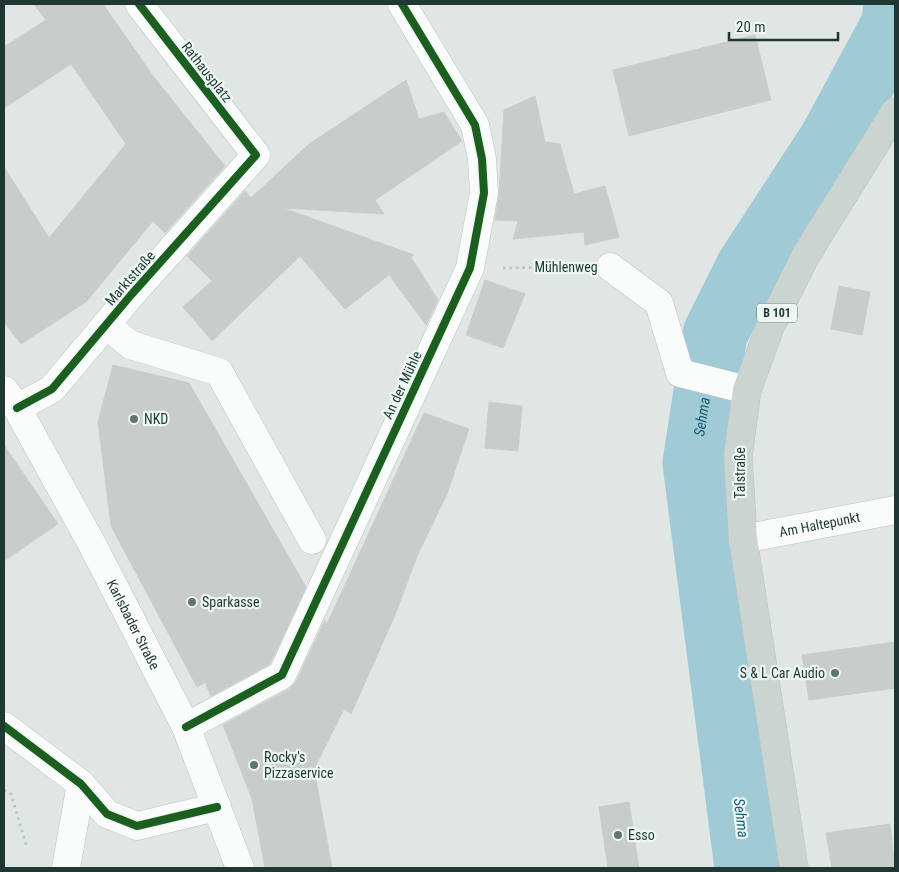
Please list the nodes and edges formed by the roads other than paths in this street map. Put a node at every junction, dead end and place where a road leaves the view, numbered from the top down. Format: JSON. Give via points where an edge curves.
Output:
{"nodes":[{"id":1,"x":139,"y":4,"type":"edge"},
{"id":2,"x":402,"y":4,"type":"edge"},
{"id":3,"x":895,"y":112,"type":"edge"},
{"id":4,"x":256,"y":155,"type":"joint"},
{"id":5,"x":610,"y":267,"type":"road end"},
{"id":6,"x":106,"y":325,"type":"junction"},
{"id":7,"x":736,"y":387,"type":"junction"},
{"id":8,"x":10,"y":399,"type":"edge"},
{"id":9,"x":895,"y":510,"type":"edge"},
{"id":10,"x":743,"y":539,"type":"junction"},
{"id":11,"x":312,"y":540,"type":"dead end"},
{"id":12,"x":4,"y":726,"type":"edge"},
{"id":13,"x":186,"y":727,"type":"junction"},
{"id":14,"x":81,"y":784,"type":"junction"},
{"id":15,"x":217,"y":806,"type":"junction"},
{"id":16,"x":66,"y":868,"type":"edge"},
{"id":17,"x":240,"y":868,"type":"edge"},
{"id":18,"x":794,"y":868,"type":"edge"}],
"edges":[{"from":1,"to":4,"type":"street","name":"Rathausplatz"},
{"from":2,"to":13,"type":"street","name":"An der Mühle","via":[[475,125],[484,193],[470,268],[282,675]]},
{"from":3,"to":7,"type":"main road","name":"Talstraße","number":"B 101","via":[[806,255]]},
{"from":4,"to":6,"type":"street","name":"Marktstraße"},
{"from":5,"to":7,"type":"street","name":"Mühlenweg","via":[[659,303],[680,372]]},
{"from":6,"to":8,"type":"street","name":"Marktstraße","via":[[52,389]]},
{"from":6,"to":11,"type":"street","via":[[131,345],[219,372]]},
{"from":7,"to":10,"type":"main road","name":"Talstraße","number":"B 101"},
{"from":8,"to":13,"type":"street","name":"Karlsbader Straße","via":[[93,546]]},
{"from":9,"to":10,"type":"street","name":"Am Haltepunkt"},
{"from":10,"to":18,"type":"main road","name":"Talstraße","number":"B 101"},
{"from":12,"to":14,"type":"street"},
{"from":13,"to":15,"type":"street","name":"Karlsbader Straße"},
{"from":14,"to":15,"type":"street","via":[[107,814],[137,826]]},
{"from":14,"to":16,"type":"street"},
{"from":15,"to":17,"type":"street","name":"Karlsbader Straße"}]}
